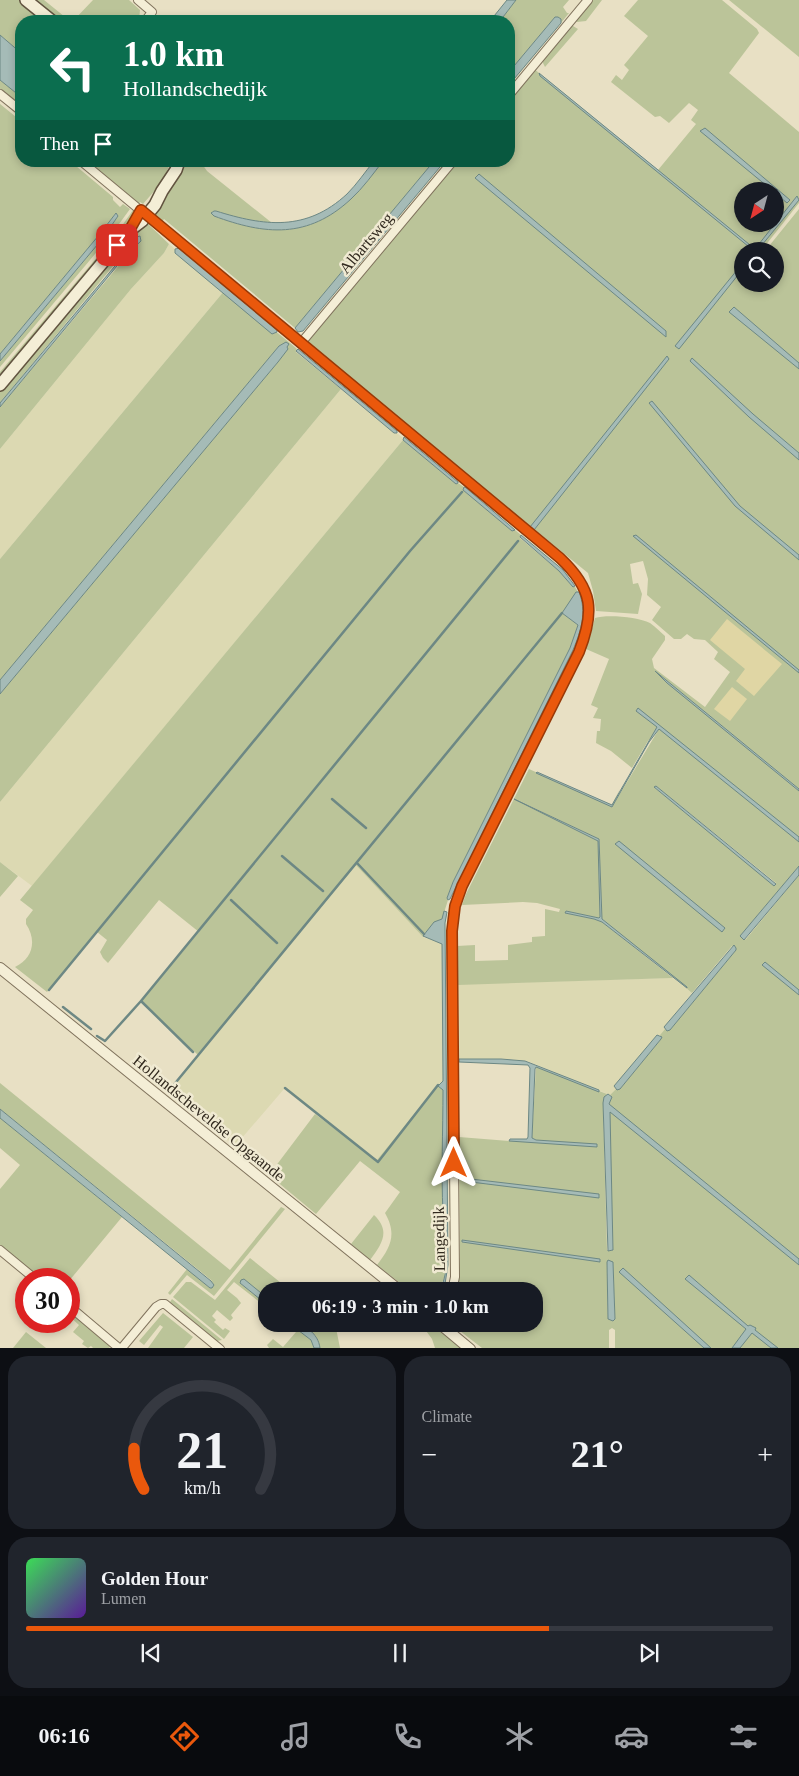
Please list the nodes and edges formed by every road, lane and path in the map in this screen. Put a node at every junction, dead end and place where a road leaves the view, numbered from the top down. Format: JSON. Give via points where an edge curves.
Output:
{"nodes":[{"id":1,"x":26,"y":0,"type":"edge"},
{"id":2,"x":138,"y":0,"type":"edge"},
{"id":3,"x":588,"y":0,"type":"edge"},
{"id":4,"x":45,"y":15,"type":"edge"},
{"id":5,"x":150,"y":15,"type":"edge"},
{"id":6,"x":515,"y":88,"type":"edge"},
{"id":7,"x":0,"y":94,"type":"edge"},
{"id":8,"x":15,"y":106,"type":"edge"},
{"id":9,"x":88,"y":167,"type":"edge"},
{"id":10,"x":177,"y":167,"type":"edge"},
{"id":11,"x":448,"y":167,"type":"edge"},
{"id":12,"x":144,"y":212,"type":"junction"},
{"id":13,"x":301,"y":343,"type":"junction"},
{"id":14,"x":0,"y":384,"type":"edge"},
{"id":15,"x":0,"y":968,"type":"edge"},
{"id":16,"x":0,"y":1250,"type":"edge"},
{"id":17,"x":22,"y":1268,"type":"edge"},
{"id":18,"x":389,"y":1282,"type":"edge"},
{"id":19,"x":453,"y":1282,"type":"edge"},
{"id":20,"x":80,"y":1315,"type":"edge"},
{"id":21,"x":450,"y":1332,"type":"edge"},
{"id":22,"x":121,"y":1348,"type":"edge"},
{"id":23,"x":220,"y":1348,"type":"edge"},
{"id":24,"x":470,"y":1348,"type":"edge"}],
"edges":[{"from":1,"to":4,"type":"main road"},
{"from":2,"to":5,"type":"street","via":[[152,12]]},
{"from":3,"to":6,"type":"street"},
{"from":7,"to":8,"type":"street"},
{"from":9,"to":12,"type":"street","name":"Langedijk"},
{"from":10,"to":12,"type":"main road","via":[[162,191],[149,200]]},
{"from":11,"to":13,"type":"street","name":"Albartsweg"},
{"from":12,"to":13,"type":"street","name":"Langedijk"},
{"from":12,"to":14,"type":"main road"},
{"from":13,"to":19,"type":"street","name":"Langedijk","via":[[566,564],[581,582],[589,606],[588,628],[579,652],[455,906],[452,931]]},
{"from":15,"to":18,"type":"street","name":"Hollandscheveldse Opgaande"},
{"from":16,"to":17,"type":"street"},
{"from":20,"to":22,"type":"street"},
{"from":21,"to":24,"type":"street"},
{"from":22,"to":23,"type":"street","via":[[161,1304]]}]}
